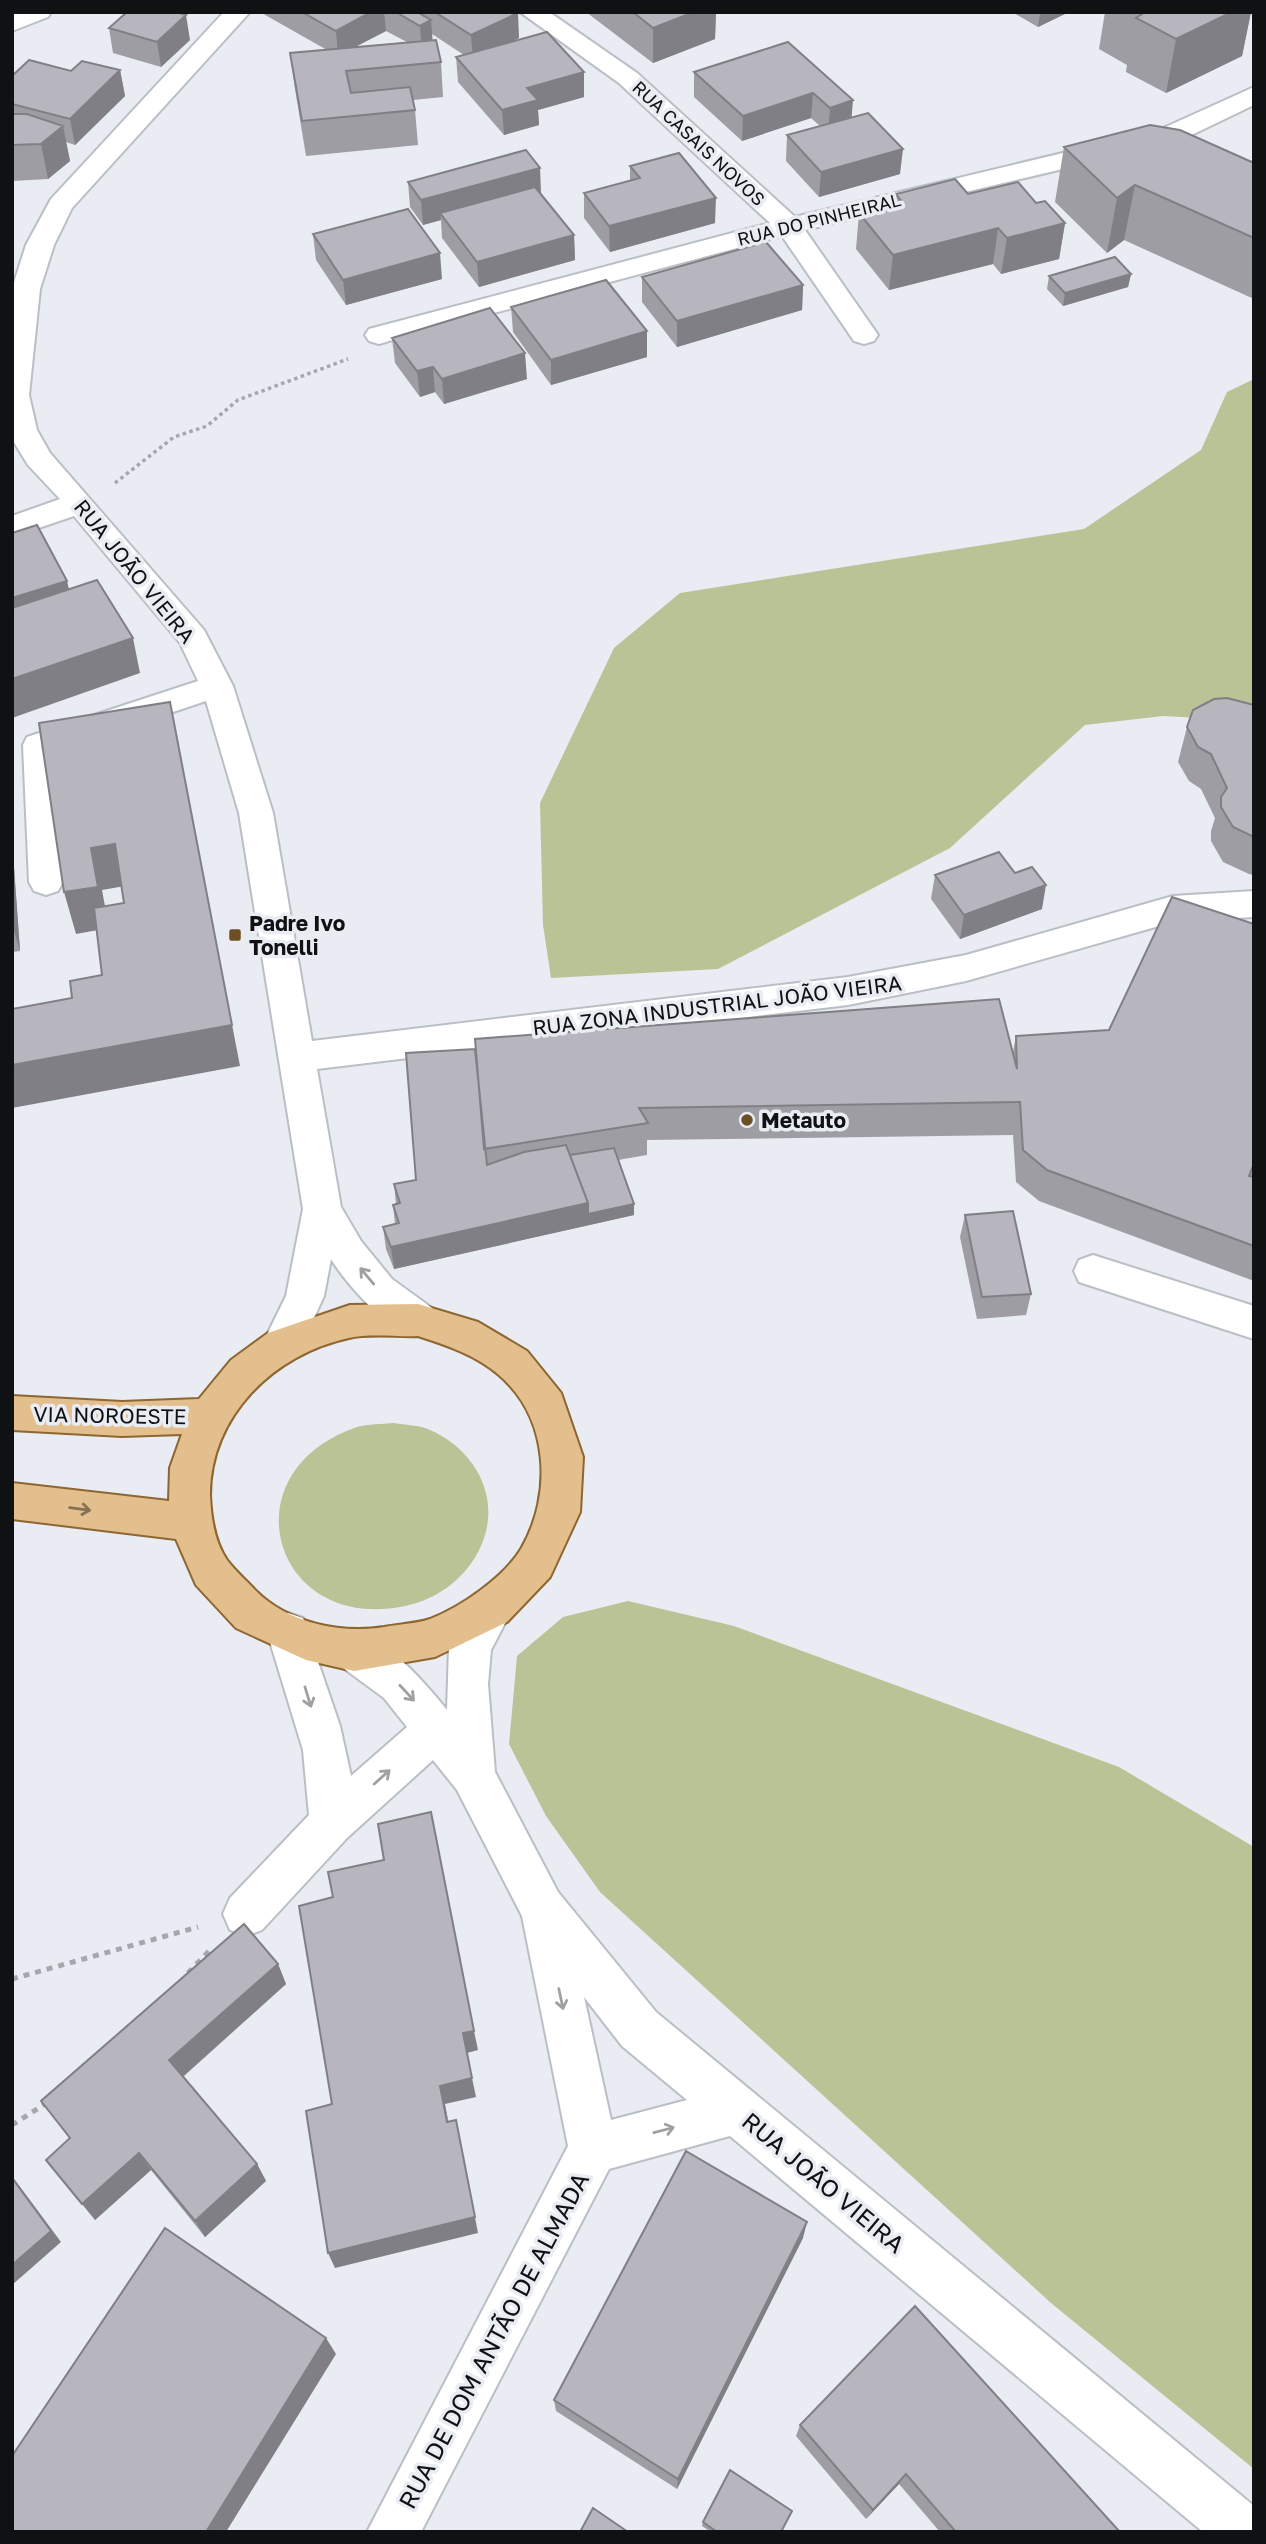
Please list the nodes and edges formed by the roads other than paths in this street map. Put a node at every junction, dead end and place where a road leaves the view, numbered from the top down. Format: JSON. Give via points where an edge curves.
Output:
{"nodes":[{"id":1,"x":39,"y":12,"type":"edge"},
{"id":2,"x":238,"y":12,"type":"edge"},
{"id":3,"x":532,"y":12,"type":"edge"},
{"id":4,"x":12,"y":24,"type":"edge"},
{"id":5,"x":1254,"y":95,"type":"edge"},
{"id":6,"x":789,"y":226,"type":"junction"},
{"id":7,"x":379,"y":335,"type":"road end"},
{"id":8,"x":864,"y":335,"type":"dead end"},
{"id":9,"x":80,"y":503,"type":"junction"},
{"id":10,"x":12,"y":527,"type":"edge"},
{"id":11,"x":218,"y":686,"type":"junction"},
{"id":12,"x":46,"y":882,"type":"dead end"},
{"id":13,"x":1254,"y":904,"type":"edge"},
{"id":14,"x":298,"y":1057,"type":"junction"},
{"id":15,"x":322,"y":1209,"type":"junction"},
{"id":16,"x":1093,"y":1271,"type":"dead end"},
{"id":17,"x":418,"y":1320,"type":"junction"},
{"id":18,"x":1254,"y":1323,"type":"edge"},
{"id":19,"x":282,"y":1345,"type":"junction"},
{"id":20,"x":12,"y":1413,"type":"edge"},
{"id":21,"x":209,"y":1416,"type":"junction"},
{"id":22,"x":12,"y":1501,"type":"edge"},
{"id":23,"x":190,"y":1522,"type":"junction"},
{"id":24,"x":492,"y":1608,"type":"junction"},
{"id":25,"x":288,"y":1632,"type":"junction"},
{"id":26,"x":354,"y":1651,"type":"junction"},
{"id":27,"x":437,"y":1728,"type":"junction"},
{"id":28,"x":473,"y":1775,"type":"junction"},
{"id":29,"x":331,"y":1823,"type":"junction"},
{"id":30,"x":542,"y":1908,"type":"junction"},
{"id":31,"x":246,"y":1914,"type":"road end"},
{"id":32,"x":738,"y":2110,"type":"junction"},
{"id":33,"x":593,"y":2149,"type":"junction"},
{"id":34,"x":393,"y":2532,"type":"edge"},
{"id":35,"x":1244,"y":2532,"type":"edge"}],
"edges":[{"from":1,"to":4,"type":"street"},
{"from":2,"to":9,"type":"street","name":"RUA JOÃO VIEIRA","via":[[60,205],[40,245],[26,289],[15,395],[22,430],[38,458]]},
{"from":3,"to":6,"type":"street","name":"RUA CASAIS NOVOS","via":[[628,78]]},
{"from":5,"to":6,"type":"street","name":"RUA DO PINHEIRAL","via":[[1180,142]]},
{"from":6,"to":7,"type":"street","name":"RUA DO PINHEIRAL"},
{"from":6,"to":8,"type":"street","name":"RUA CASAIS NOVOS"},
{"from":9,"to":10,"type":"street"},
{"from":9,"to":11,"type":"street","name":"RUA JOÃO VIEIRA","via":[[193,638]]},
{"from":11,"to":12,"type":"street","via":[[39,745]]},
{"from":11,"to":14,"type":"street","name":"RUA JOÃO VIEIRA","via":[[256,813]]},
{"from":13,"to":14,"type":"street","name":"RUA ZONA INDUSTRIAL JOÃO VIEIRA","via":[[1173,909],[966,968],[848,992]]},
{"from":14,"to":15,"type":"street","name":"RUA JOÃO VIEIRA"},
{"from":17,"to":15,"type":"street","name":"RUA JOÃO VIEIRA","one_way":true,"via":[[378,1290],[347,1252]]},
{"from":15,"to":19,"type":"street","name":"RUA JOÃO VIEIRA","via":[[305,1296]]},
{"from":16,"to":18,"type":"street"},
{"from":17,"to":19,"type":"main road","via":[[350,1321]]},
{"from":17,"to":24,"type":"main road","via":[[464,1334],[513,1363],[547,1405],[564,1457],[559,1512],[535,1564]]},
{"from":19,"to":21,"type":"main road","via":[[245,1372]]},
{"from":20,"to":21,"type":"main road","name":"VIA NOROESTE","via":[[122,1419]]},
{"from":21,"to":23,"type":"main road","via":[[190,1468]]},
{"from":22,"to":23,"type":"main road","one_way":true},
{"from":23,"to":25,"type":"main road","via":[[211,1573],[251,1614]]},
{"from":24,"to":26,"type":"main road","via":[[435,1638]]},
{"from":24,"to":28,"type":"street","name":"RUA JOÃO VIEIRA","via":[[470,1647],[467,1684]]},
{"from":25,"to":26,"type":"main road","via":[[306,1641]]},
{"from":25,"to":29,"type":"street","one_way":true,"via":[[328,1761]]},
{"from":26,"to":27,"type":"street","name":"RUA JOÃO VIEIRA","one_way":true,"via":[[399,1684]]},
{"from":27,"to":28,"type":"street","name":"RUA JOÃO VIEIRA"},
{"from":29,"to":27,"type":"street","one_way":true},
{"from":28,"to":30,"type":"street","name":"RUA JOÃO VIEIRA"},
{"from":29,"to":31,"type":"street"},
{"from":30,"to":32,"type":"street","name":"RUA JOÃO VIEIRA","via":[[639,2029]]},
{"from":30,"to":33,"type":"street","one_way":true},
{"from":33,"to":32,"type":"street","one_way":true},
{"from":32,"to":35,"type":"street","name":"RUA JOÃO VIEIRA"},
{"from":33,"to":34,"type":"street","name":"RUA DE DOM ANTÃO DE ALMADA"}]}
